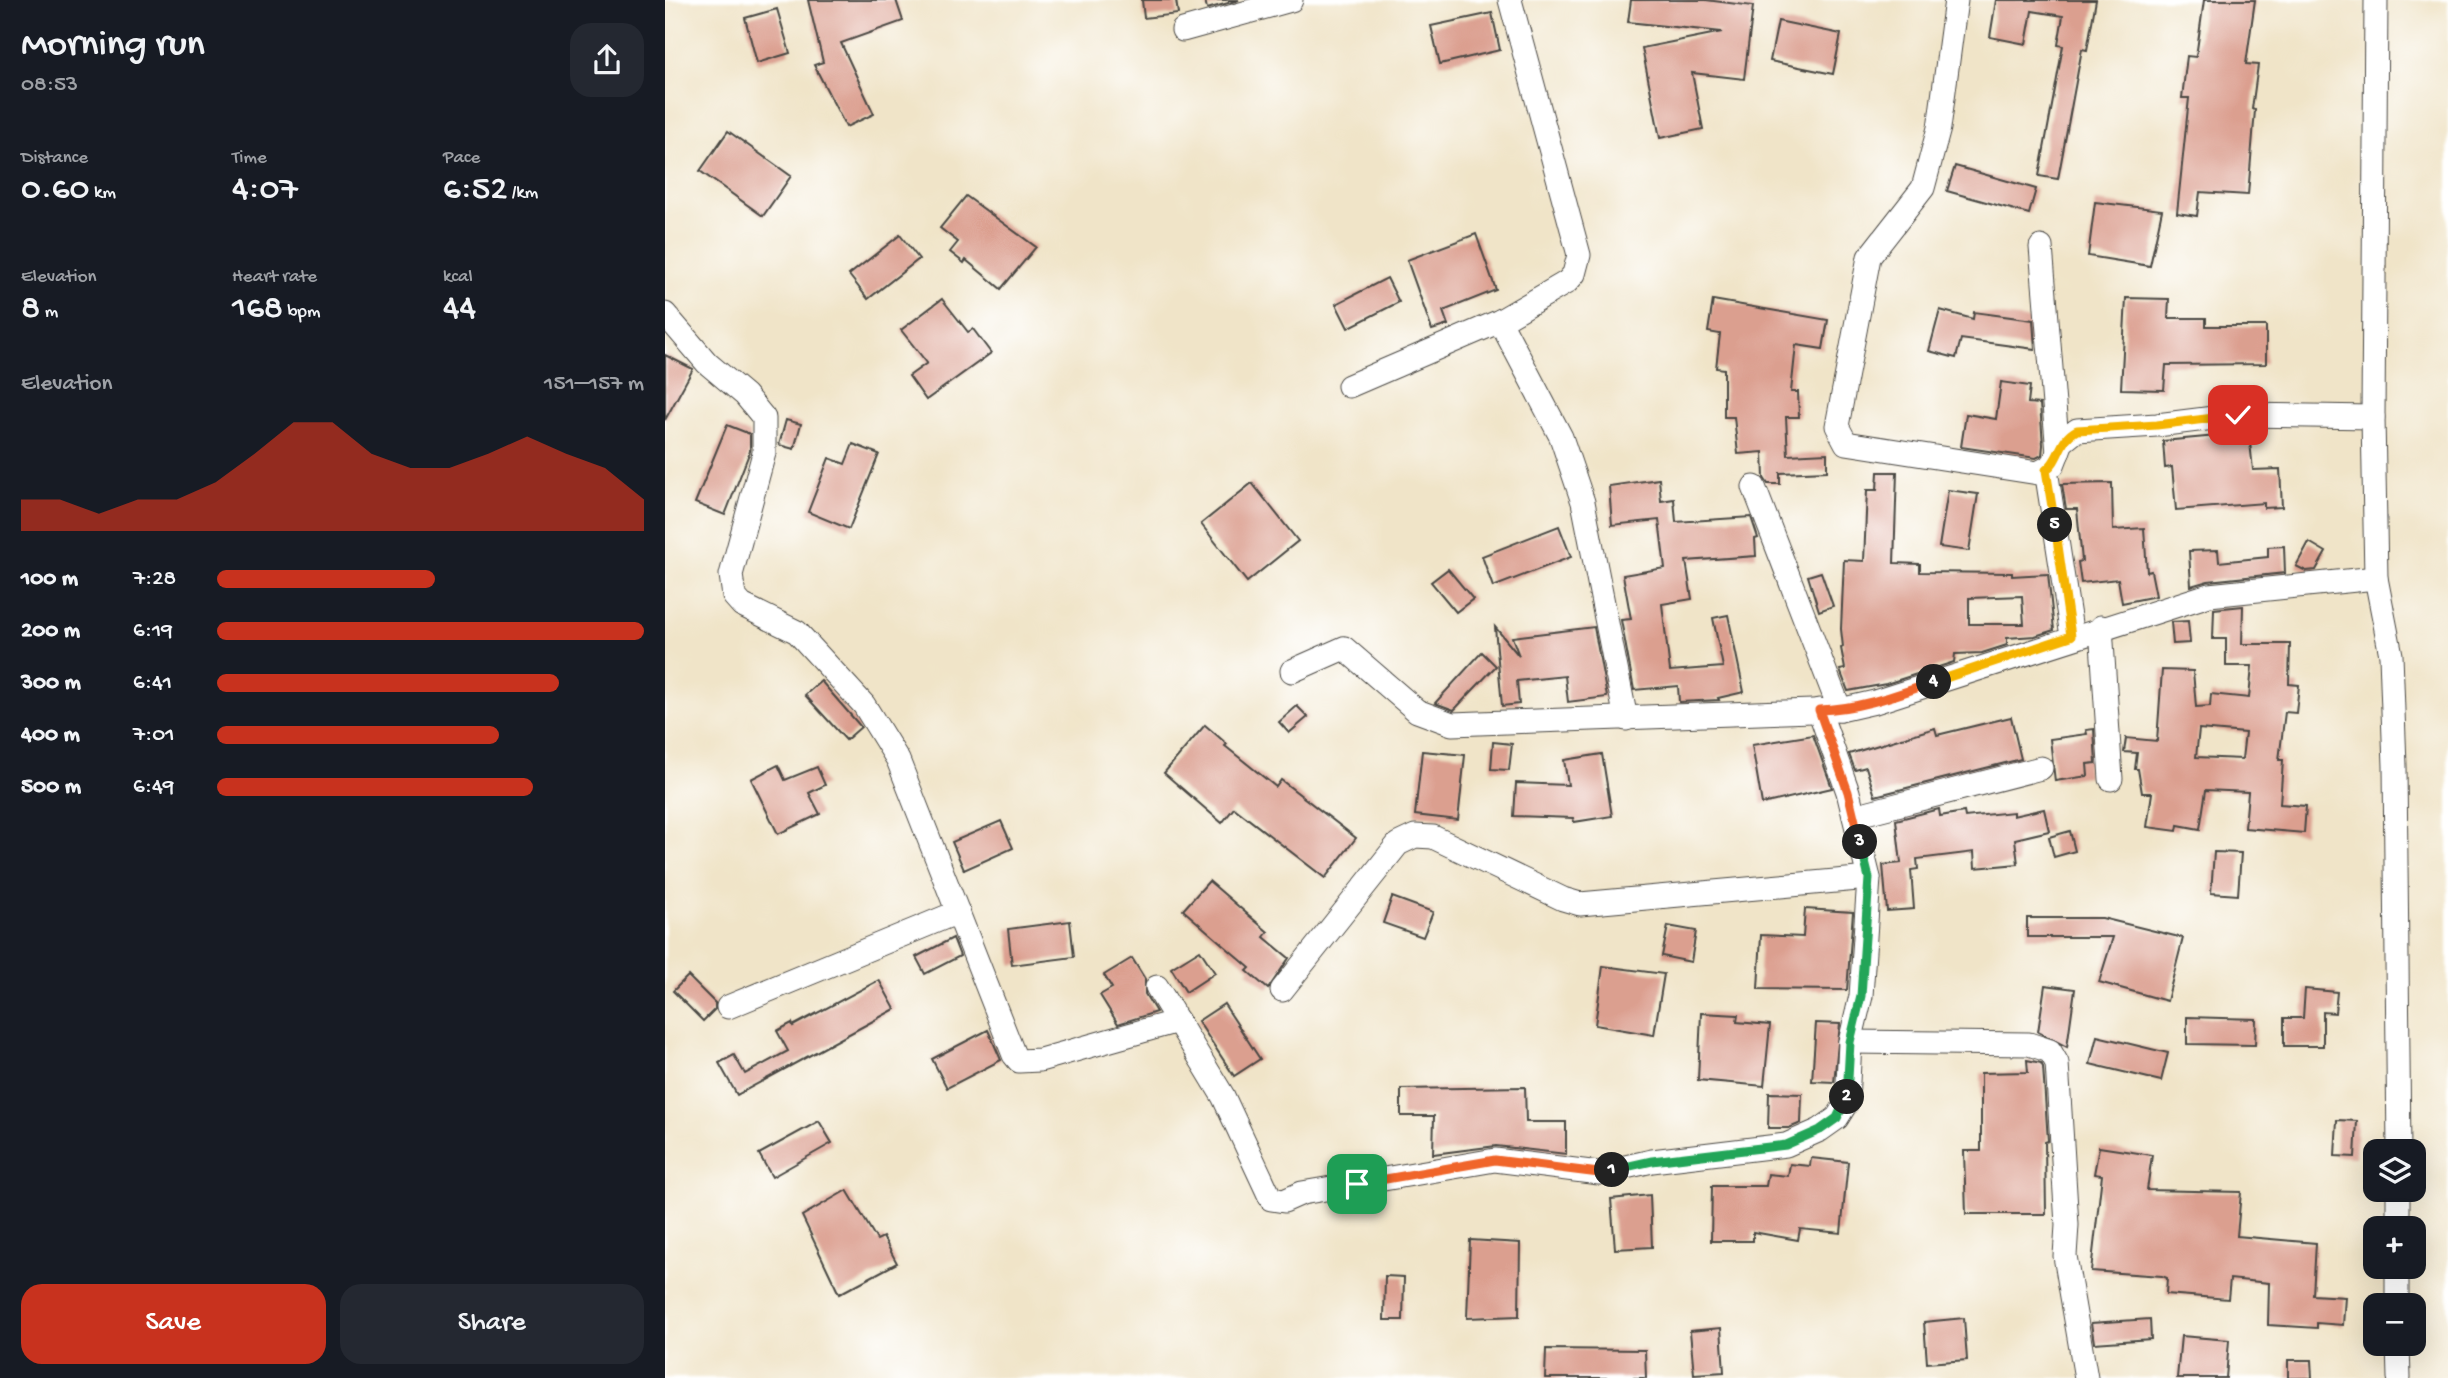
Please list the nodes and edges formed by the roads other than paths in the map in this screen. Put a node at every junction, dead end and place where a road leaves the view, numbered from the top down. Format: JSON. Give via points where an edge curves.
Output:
{"nodes":[{"id":1,"x":1291,"y":0,"type":"edge"},
{"id":2,"x":1510,"y":0,"type":"edge"},
{"id":3,"x":1956,"y":0,"type":"edge"},
{"id":4,"x":2377,"y":0,"type":"edge"},
{"id":5,"x":1183,"y":30,"type":"dead end"},
{"id":6,"x":2041,"y":247,"type":"dead end"},
{"id":7,"x":665,"y":314,"type":"edge"},
{"id":8,"x":1500,"y":321,"type":"junction"},
{"id":9,"x":1349,"y":386,"type":"dead end"},
{"id":10,"x":2373,"y":416,"type":"junction"},
{"id":11,"x":2052,"y":461,"type":"junction"},
{"id":12,"x":1754,"y":487,"type":"dead end"},
{"id":13,"x":2376,"y":578,"type":"junction"},
{"id":14,"x":2101,"y":627,"type":"junction"},
{"id":15,"x":2071,"y":636,"type":"junction"},
{"id":16,"x":1292,"y":671,"type":"dead end"},
{"id":17,"x":1829,"y":710,"type":"junction"},
{"id":18,"x":1626,"y":719,"type":"junction"},
{"id":19,"x":2041,"y":768,"type":"dead end"},
{"id":20,"x":2111,"y":779,"type":"dead end"},
{"id":21,"x":1854,"y":816,"type":"junction"},
{"id":22,"x":1869,"y":878,"type":"junction"},
{"id":23,"x":958,"y":912,"type":"junction"},
{"id":24,"x":1157,"y":987,"type":"dead end"},
{"id":25,"x":1282,"y":990,"type":"dead end"},
{"id":26,"x":728,"y":1007,"type":"dead end"},
{"id":27,"x":1178,"y":1021,"type":"junction"},
{"id":28,"x":1850,"y":1042,"type":"junction"},
{"id":29,"x":2399,"y":1139,"type":"edge"},
{"id":30,"x":2398,"y":1356,"type":"edge"},
{"id":31,"x":2086,"y":1378,"type":"edge"},
{"id":32,"x":2399,"y":1378,"type":"edge"}],
"edges":[{"from":1,"to":5,"type":"street"},
{"from":2,"to":8,"type":"street","via":[[1579,255],[1567,282]]},
{"from":3,"to":11,"type":"street","via":[[1939,128],[1923,188],[1869,257],[1837,426],[1846,443],[2026,472]]},
{"from":4,"to":10,"type":"street"},
{"from":6,"to":11,"type":"street"},
{"from":7,"to":23,"type":"street","via":[[764,418],[764,453],[731,575],[734,596],[742,605],[797,632],[864,705],[898,760]]},
{"from":8,"to":9,"type":"street"},
{"from":8,"to":18,"type":"street","via":[[1561,437],[1583,502]]},
{"from":10,"to":11,"type":"street","via":[[2238,415],[2077,430],[2062,442]]},
{"from":10,"to":13,"type":"street"},
{"from":11,"to":15,"type":"street"},
{"from":12,"to":17,"type":"street"},
{"from":13,"to":14,"type":"street","via":[[2209,595]]},
{"from":13,"to":29,"type":"street","via":[[2391,655]]},
{"from":14,"to":15,"type":"street"},
{"from":14,"to":20,"type":"street"},
{"from":15,"to":17,"type":"street","via":[[1875,702]]},
{"from":16,"to":18,"type":"street","via":[[1344,648],[1417,711],[1452,724]]},
{"from":17,"to":18,"type":"street"},
{"from":17,"to":21,"type":"street"},
{"from":19,"to":21,"type":"street"},
{"from":21,"to":22,"type":"street"},
{"from":22,"to":25,"type":"street","via":[[1580,904],[1433,837],[1415,836],[1398,844]]},
{"from":22,"to":28,"type":"street","via":[[1861,996]]},
{"from":23,"to":26,"type":"street"},
{"from":23,"to":27,"type":"street","via":[[1019,1061],[1040,1060]]},
{"from":24,"to":27,"type":"street"},
{"from":27,"to":28,"type":"street","via":[[1223,1096],[1271,1199],[1284,1201],[1302,1193],[1495,1160],[1599,1173],[1652,1161],[1786,1145],[1820,1130],[1837,1118],[1847,1102]]},
{"from":28,"to":31,"type":"street","via":[[2029,1044],[2050,1051],[2057,1063],[2065,1256]]},
{"from":30,"to":32,"type":"street"}]}
